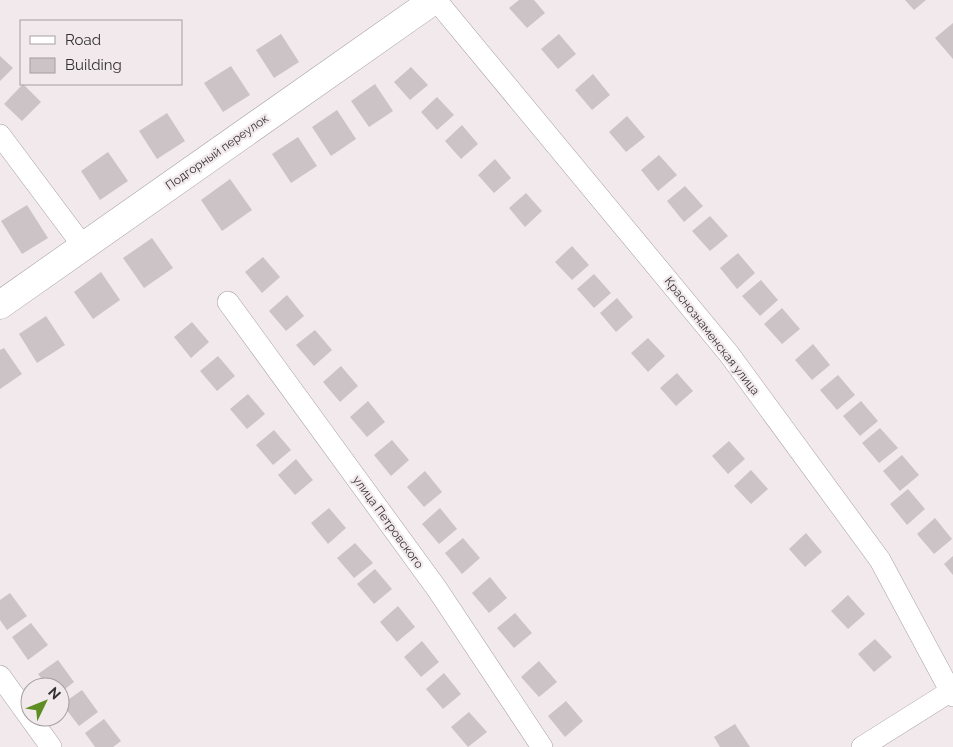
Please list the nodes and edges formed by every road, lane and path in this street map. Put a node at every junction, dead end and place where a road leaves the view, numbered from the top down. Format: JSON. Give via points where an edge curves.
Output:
{"nodes":[{"id":1,"x":435,"y":0,"type":"edge"},
{"id":2,"x":0,"y":135,"type":"edge"},
{"id":3,"x":83,"y":246,"type":"junction"},
{"id":4,"x":228,"y":302,"type":"dead end"},
{"id":5,"x":0,"y":305,"type":"edge"},
{"id":6,"x":0,"y":676,"type":"edge"},
{"id":7,"x":952,"y":693,"type":"edge"},
{"id":8,"x":51,"y":747,"type":"edge"},
{"id":9,"x":542,"y":747,"type":"edge"},
{"id":10,"x":862,"y":747,"type":"edge"}],
"edges":[{"from":1,"to":3,"type":"main road","name":"Подгорный переулок"},
{"from":1,"to":7,"type":"street","name":"Краснознаменская улица","via":[[729,354],[880,560]]},
{"from":2,"to":3,"type":"street"},
{"from":3,"to":5,"type":"main road","name":"Подгорный переулок"},
{"from":4,"to":9,"type":"street","name":"улица Петровского","via":[[437,589]]},
{"from":6,"to":8,"type":"street"},
{"from":7,"to":10,"type":"street"}]}
